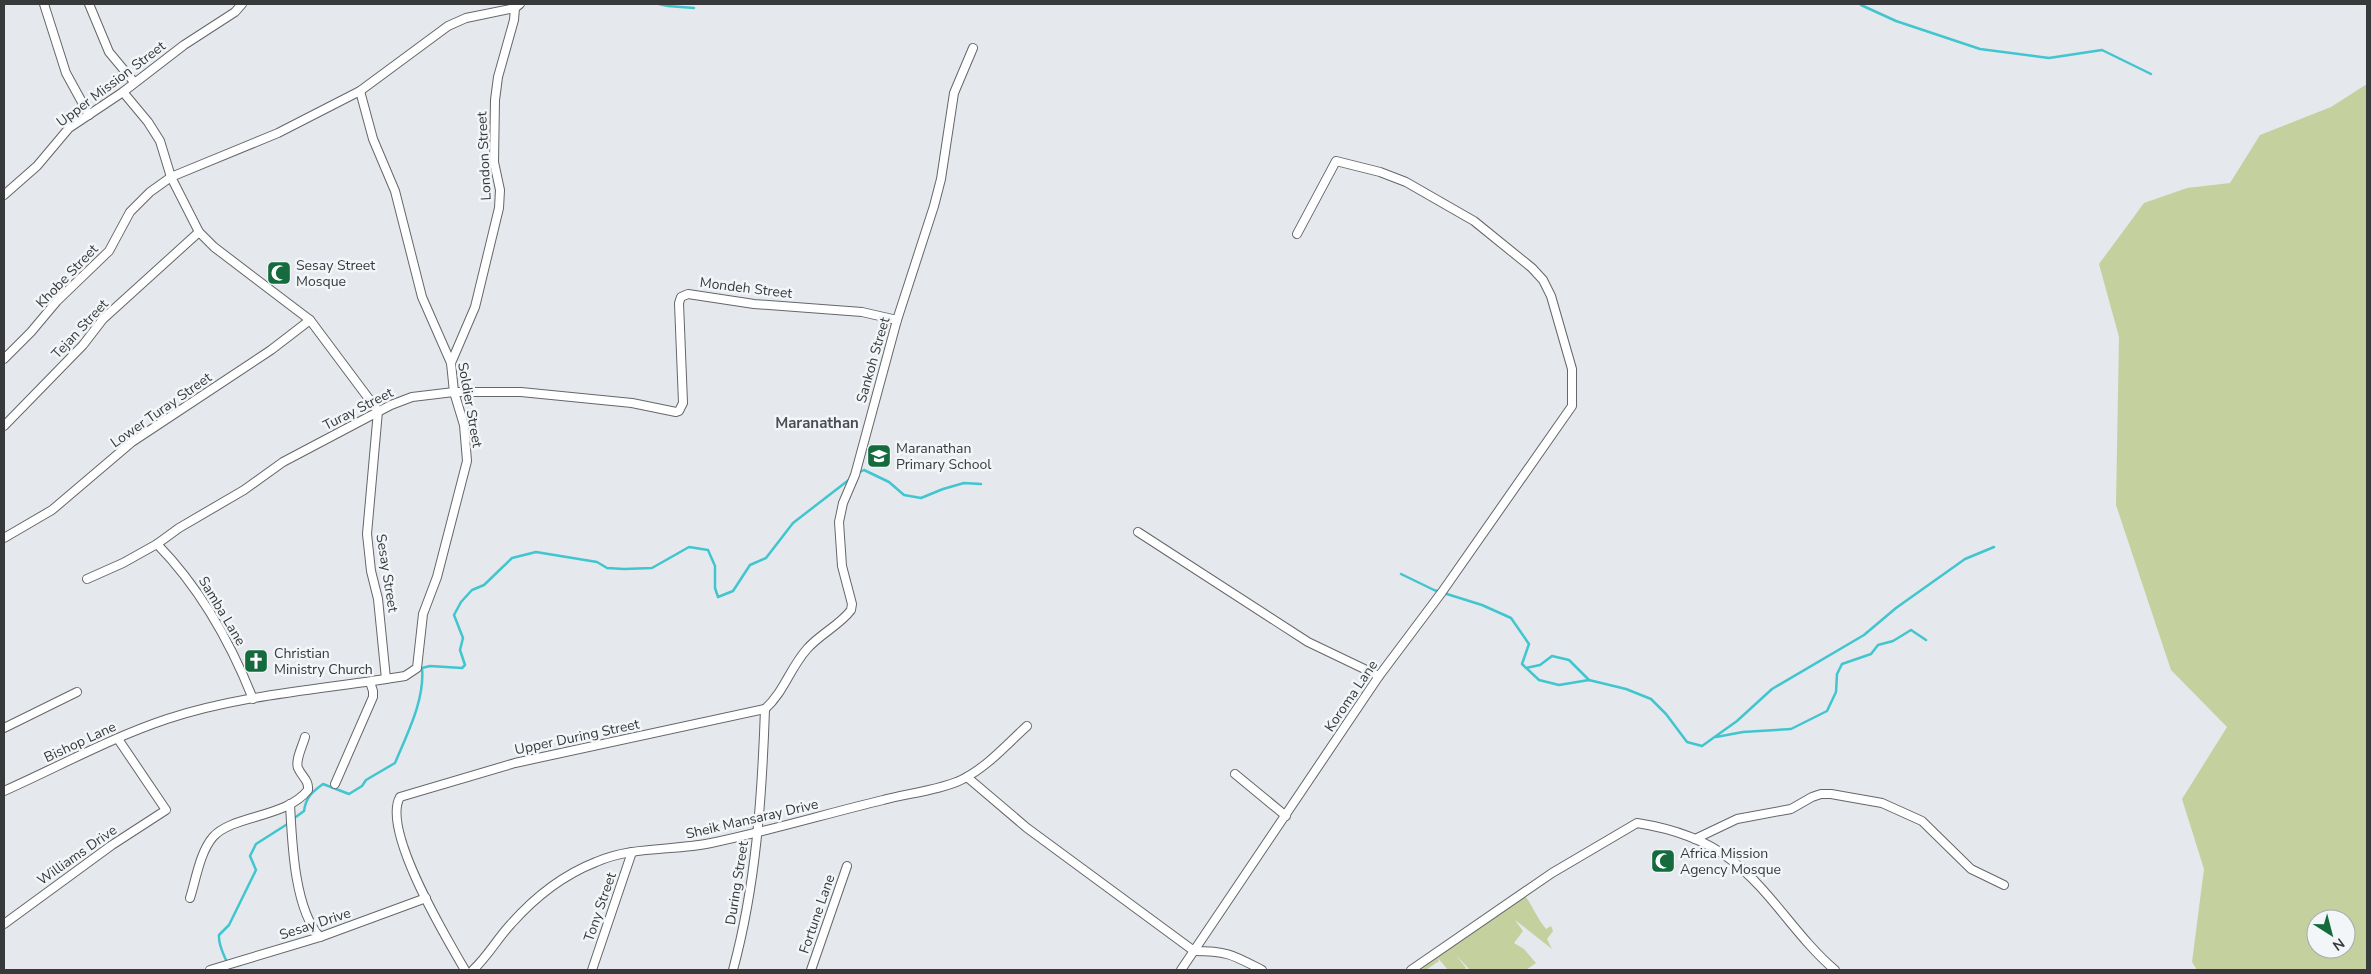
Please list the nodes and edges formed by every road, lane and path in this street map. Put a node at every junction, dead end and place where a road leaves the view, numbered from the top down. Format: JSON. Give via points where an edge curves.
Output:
{"nodes":[{"id":1,"x":44,"y":4,"type":"edge"},
{"id":2,"x":89,"y":4,"type":"edge"},
{"id":3,"x":242,"y":4,"type":"edge"},
{"id":4,"x":518,"y":6,"type":"edge"},
{"id":5,"x":973,"y":48,"type":"dead end"},
{"id":6,"x":134,"y":82,"type":"junction"},
{"id":7,"x":360,"y":90,"type":"junction"},
{"id":8,"x":123,"y":92,"type":"junction"},
{"id":9,"x":89,"y":115,"type":"junction"},
{"id":10,"x":171,"y":178,"type":"junction"},
{"id":11,"x":4,"y":195,"type":"edge"},
{"id":12,"x":199,"y":232,"type":"junction"},
{"id":13,"x":1297,"y":234,"type":"dead end"},
{"id":14,"x":310,"y":320,"type":"junction"},
{"id":15,"x":897,"y":320,"type":"junction"},
{"id":16,"x":4,"y":358,"type":"edge"},
{"id":17,"x":451,"y":363,"type":"junction"},
{"id":18,"x":454,"y":392,"type":"junction"},
{"id":19,"x":378,"y":412,"type":"junction"},
{"id":20,"x":676,"y":412,"type":"joint"},
{"id":21,"x":4,"y":426,"type":"edge"},
{"id":22,"x":1138,"y":532,"type":"dead end"},
{"id":23,"x":4,"y":538,"type":"edge"},
{"id":24,"x":157,"y":544,"type":"junction"},
{"id":25,"x":87,"y":579,"type":"dead end"},
{"id":26,"x":414,"y":672,"type":"joint"},
{"id":27,"x":1379,"y":676,"type":"junction"},
{"id":28,"x":386,"y":679,"type":"junction"},
{"id":29,"x":370,"y":682,"type":"junction"},
{"id":30,"x":77,"y":692,"type":"dead end"},
{"id":31,"x":253,"y":699,"type":"junction"},
{"id":32,"x":765,"y":709,"type":"junction"},
{"id":33,"x":1027,"y":726,"type":"dead end"},
{"id":34,"x":4,"y":728,"type":"edge"},
{"id":35,"x":305,"y":737,"type":"dead end"},
{"id":36,"x":118,"y":739,"type":"junction"},
{"id":37,"x":1235,"y":774,"type":"dead end"},
{"id":38,"x":967,"y":777,"type":"junction"},
{"id":39,"x":334,"y":784,"type":"dead end"},
{"id":40,"x":4,"y":792,"type":"edge"},
{"id":41,"x":290,"y":804,"type":"junction"},
{"id":42,"x":1286,"y":816,"type":"junction"},
{"id":43,"x":758,"y":833,"type":"junction"},
{"id":44,"x":1694,"y":839,"type":"junction"},
{"id":45,"x":632,"y":852,"type":"junction"},
{"id":46,"x":847,"y":866,"type":"dead end"},
{"id":47,"x":2004,"y":885,"type":"dead end"},
{"id":48,"x":190,"y":898,"type":"dead end"},
{"id":49,"x":426,"y":898,"type":"junction"},
{"id":50,"x":4,"y":924,"type":"edge"},
{"id":51,"x":320,"y":937,"type":"junction"},
{"id":52,"x":1194,"y":951,"type":"junction"},
{"id":53,"x":210,"y":970,"type":"edge"},
{"id":54,"x":465,"y":970,"type":"edge"},
{"id":55,"x":473,"y":970,"type":"edge"},
{"id":56,"x":592,"y":970,"type":"edge"},
{"id":57,"x":732,"y":970,"type":"edge"},
{"id":58,"x":811,"y":970,"type":"edge"},
{"id":59,"x":1181,"y":970,"type":"edge"},
{"id":60,"x":1262,"y":970,"type":"edge"},
{"id":61,"x":1411,"y":970,"type":"edge"},
{"id":62,"x":1835,"y":970,"type":"edge"}],
"edges":[{"from":1,"to":9,"type":"street","via":[[66,73]]},
{"from":2,"to":6,"type":"street","via":[[109,52]]},
{"from":3,"to":6,"type":"street","name":"Upper Mission Street"},
{"from":4,"to":7,"type":"street","name":"Khobe Street","via":[[473,16],[448,26]]},
{"from":4,"to":17,"type":"street","name":"London Street","via":[[498,77],[495,100],[494,162],[500,190],[499,208],[475,307]]},
{"from":5,"to":15,"type":"street","name":"Sankoh Street","via":[[954,93],[941,179]]},
{"from":6,"to":8,"type":"street","name":"Upper Mission Street"},
{"from":7,"to":10,"type":"street","name":"Khobe Street","via":[[278,133]]},
{"from":7,"to":17,"type":"street","name":"Soldier Street","via":[[373,139],[395,191],[422,297]]},
{"from":8,"to":9,"type":"street","name":"Upper Mission Street"},
{"from":8,"to":10,"type":"street","via":[[160,142]]},
{"from":9,"to":11,"type":"street","name":"Upper Mission Street","via":[[68,128],[37,166]]},
{"from":10,"to":12,"type":"street"},
{"from":10,"to":16,"type":"street","name":"Khobe Street","via":[[150,192],[130,212],[109,251]]},
{"from":12,"to":14,"type":"street","via":[[214,248]]},
{"from":12,"to":21,"type":"street","name":"Tejan Street","via":[[114,309]]},
{"from":13,"to":27,"type":"street","name":"Koroma Lane","via":[[1336,161],[1406,182],[1474,221],[1543,280],[1551,296],[1572,369],[1572,406]]},
{"from":14,"to":19,"type":"street"},
{"from":14,"to":23,"type":"street","name":"Lower Turay Street","via":[[271,350],[132,442],[52,510]]},
{"from":15,"to":20,"type":"street","name":"Mondeh Street","via":[[862,312],[754,304],[688,294],[681,297],[679,303],[683,403]]},
{"from":15,"to":32,"type":"street","name":"Sankoh Street","via":[[839,522],[842,566],[851,610],[808,648],[776,699]]},
{"from":17,"to":18,"type":"street","name":"Soldier Street"},
{"from":18,"to":19,"type":"street","name":"Turay Street","via":[[412,397]]},
{"from":18,"to":20,"type":"street","name":"Turay Street","via":[[520,392],[632,403]]},
{"from":18,"to":26,"type":"street","name":"Soldier Street","via":[[464,425],[467,460],[437,577],[423,614],[418,663]]},
{"from":19,"to":24,"type":"street","name":"Turay Street","via":[[283,462]]},
{"from":19,"to":28,"type":"street","name":"Sesay Street","via":[[367,534],[378,598]]},
{"from":22,"to":27,"type":"street","via":[[1308,642]]},
{"from":24,"to":25,"type":"street","name":"Turay Street"},
{"from":24,"to":31,"type":"street","name":"Samba Lane","via":[[178,565],[204,601],[238,662]]},
{"from":26,"to":28,"type":"street","name":"Bishop Lane"},
{"from":27,"to":42,"type":"street","name":"Koroma Lane"},
{"from":28,"to":29,"type":"street","name":"Bishop Lane"},
{"from":29,"to":31,"type":"street","name":"Bishop Lane"},
{"from":29,"to":39,"type":"street","via":[[373,697]]},
{"from":30,"to":34,"type":"street"},
{"from":31,"to":36,"type":"street","name":"Bishop Lane","via":[[220,704],[168,719]]},
{"from":32,"to":43,"type":"street","name":"During Street"},
{"from":32,"to":49,"type":"street","name":"Upper During Street","via":[[515,763],[403,796],[398,800],[397,826]]},
{"from":33,"to":38,"type":"street","name":"Sheik Mansaray Drive"},
{"from":35,"to":41,"type":"street","via":[[297,763],[308,782],[308,790]]},
{"from":36,"to":40,"type":"street","name":"Bishop Lane"},
{"from":36,"to":50,"type":"street","name":"Williams Drive","via":[[166,810]]},
{"from":37,"to":42,"type":"street"},
{"from":38,"to":43,"type":"street","name":"Sheik Mansaray Drive","via":[[952,785]]},
{"from":38,"to":52,"type":"street","via":[[1027,828]]},
{"from":41,"to":48,"type":"street","via":[[224,828],[213,837],[206,848]]},
{"from":41,"to":51,"type":"street","via":[[297,884]]},
{"from":42,"to":52,"type":"street","name":"Koroma Lane"},
{"from":43,"to":45,"type":"street","name":"Sheik Mansaray Drive","via":[[679,848]]},
{"from":43,"to":57,"type":"street","name":"During Street","via":[[746,918]]},
{"from":44,"to":47,"type":"street","via":[[1737,819],[1791,809],[1812,797],[1831,794],[1882,803],[1922,820],[1971,868]]},
{"from":44,"to":61,"type":"street","via":[[1637,823],[1552,873]]},
{"from":44,"to":62,"type":"street","via":[[1744,871]]},
{"from":45,"to":55,"type":"street","name":"Sheik Mansaray Drive","via":[[574,872],[543,893],[510,924]]},
{"from":45,"to":56,"type":"street","name":"Tony Street"},
{"from":46,"to":58,"type":"street","name":"Fortune Lane"},
{"from":49,"to":51,"type":"street","name":"Sesay Drive"},
{"from":49,"to":54,"type":"street"},
{"from":51,"to":53,"type":"street","name":"Sesay Drive"},
{"from":52,"to":59,"type":"street","name":"Koroma Lane"},
{"from":52,"to":60,"type":"street","via":[[1221,951]]}]}
